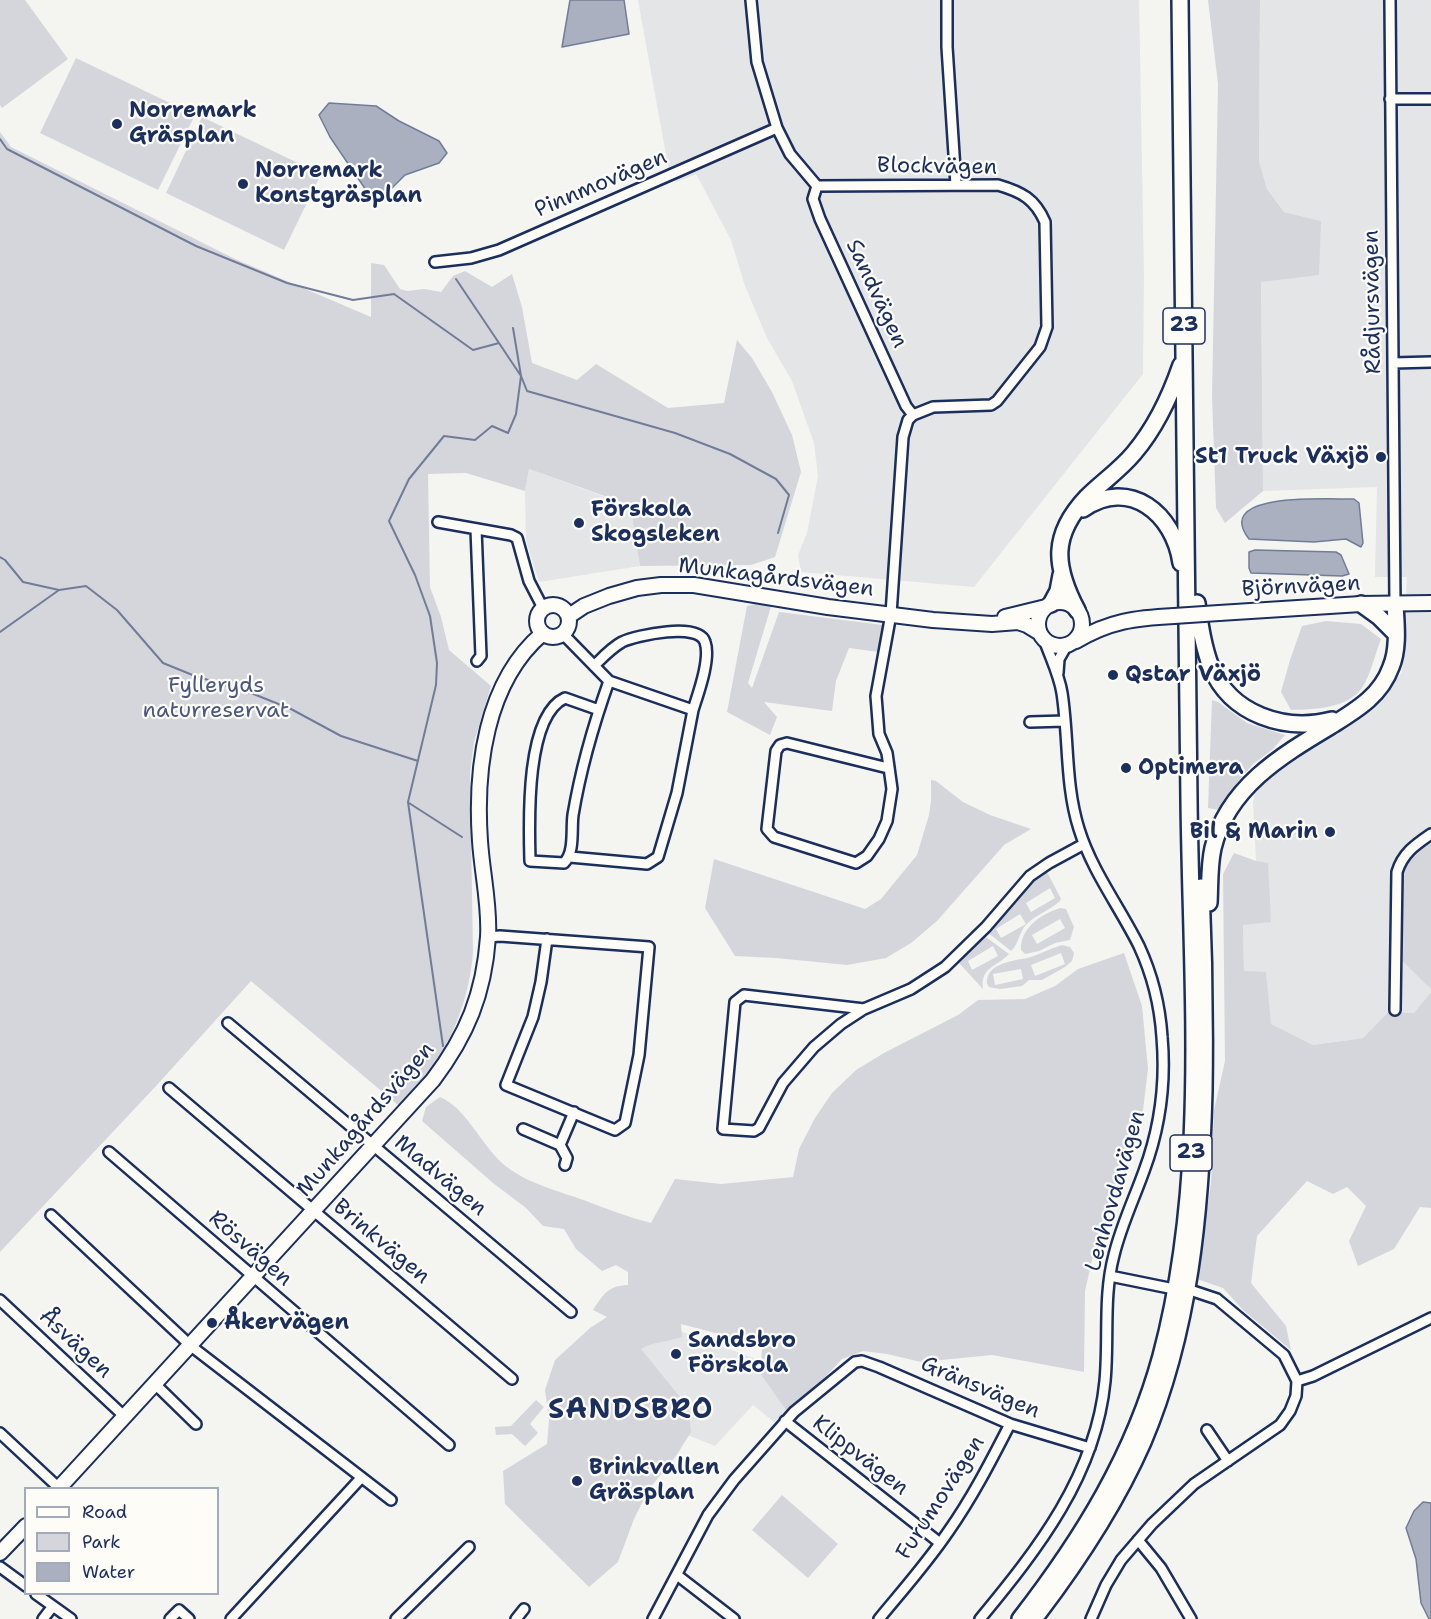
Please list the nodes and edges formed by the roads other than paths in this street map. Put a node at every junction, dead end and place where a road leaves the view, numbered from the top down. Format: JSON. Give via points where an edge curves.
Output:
{"nodes":[{"id":1,"x":751,"y":0,"type":"edge"},
{"id":2,"x":947,"y":0,"type":"edge"},
{"id":3,"x":1180,"y":0,"type":"edge"},
{"id":4,"x":1188,"y":0,"type":"edge"},
{"id":5,"x":1390,"y":0,"type":"edge"},
{"id":6,"x":1390,"y":99,"type":"junction"},
{"id":7,"x":1431,"y":99,"type":"edge"},
{"id":8,"x":777,"y":128,"type":"junction"},
{"id":9,"x":956,"y":185,"type":"junction"},
{"id":10,"x":818,"y":186,"type":"junction"},
{"id":11,"x":435,"y":262,"type":"dead end"},
{"id":12,"x":1184,"y":353,"type":"junction"},
{"id":13,"x":1431,"y":362,"type":"edge"},
{"id":14,"x":1393,"y":363,"type":"junction"},
{"id":15,"x":913,"y":416,"type":"junction"},
{"id":16,"x":1073,"y":516,"type":"junction"},
{"id":17,"x":438,"y":522,"type":"dead end"},
{"id":18,"x":476,"y":529,"type":"junction"},
{"id":19,"x":1061,"y":574,"type":"junction"},
{"id":20,"x":1431,"y":603,"type":"edge"},
{"id":21,"x":1192,"y":604,"type":"junction"},
{"id":22,"x":1361,"y":604,"type":"junction"},
{"id":23,"x":1395,"y":604,"type":"junction"},
{"id":24,"x":1048,"y":605,"type":"junction"},
{"id":25,"x":543,"y":608,"type":"junction"},
{"id":26,"x":1079,"y":612,"type":"junction"},
{"id":27,"x":891,"y":614,"type":"junction"},
{"id":28,"x":569,"y":616,"type":"junction"},
{"id":29,"x":984,"y":622,"type":"junction"},
{"id":30,"x":1106,"y":625,"type":"junction"},
{"id":31,"x":543,"y":633,"type":"junction"},
{"id":32,"x":1395,"y":633,"type":"junction"},
{"id":33,"x":563,"y":634,"type":"junction"},
{"id":34,"x":1042,"y":636,"type":"junction"},
{"id":35,"x":1071,"y":643,"type":"junction"},
{"id":36,"x":477,"y":661,"type":"dead end"},
{"id":37,"x":594,"y":666,"type":"junction"},
{"id":38,"x":1058,"y":675,"type":"junction"},
{"id":39,"x":609,"y":681,"type":"junction"},
{"id":40,"x":599,"y":710,"type":"junction"},
{"id":41,"x":693,"y":710,"type":"junction"},
{"id":42,"x":1347,"y":716,"type":"junction"},
{"id":43,"x":1065,"y":721,"type":"junction"},
{"id":44,"x":1030,"y":722,"type":"dead end"},
{"id":45,"x":888,"y":768,"type":"junction"},
{"id":46,"x":1431,"y":834,"type":"edge"},
{"id":47,"x":1084,"y":844,"type":"junction"},
{"id":48,"x":570,"y":857,"type":"junction"},
{"id":49,"x":488,"y":937,"type":"junction"},
{"id":50,"x":547,"y":939,"type":"junction"},
{"id":51,"x":1204,"y":975,"type":"junction"},
{"id":52,"x":864,"y":1009,"type":"junction"},
{"id":53,"x":1395,"y":1010,"type":"dead end"},
{"id":54,"x":228,"y":1023,"type":"dead end"},
{"id":55,"x":170,"y":1088,"type":"dead end"},
{"id":56,"x":574,"y":1112,"type":"junction"},
{"id":57,"x":523,"y":1129,"type":"dead end"},
{"id":58,"x":373,"y":1144,"type":"junction"},
{"id":59,"x":560,"y":1145,"type":"junction"},
{"id":60,"x":109,"y":1152,"type":"dead end"},
{"id":61,"x":565,"y":1165,"type":"dead end"},
{"id":62,"x":314,"y":1211,"type":"junction"},
{"id":63,"x":51,"y":1215,"type":"dead end"},
{"id":64,"x":1110,"y":1276,"type":"junction"},
{"id":65,"x":253,"y":1278,"type":"junction"},
{"id":66,"x":1169,"y":1288,"type":"dead end"},
{"id":67,"x":1193,"y":1291,"type":"dead end"},
{"id":68,"x":0,"y":1300,"type":"edge"},
{"id":69,"x":571,"y":1312,"type":"dead end"},
{"id":70,"x":1431,"y":1318,"type":"edge"},
{"id":71,"x":191,"y":1346,"type":"junction"},
{"id":72,"x":512,"y":1379,"type":"dead end"},
{"id":73,"x":1297,"y":1381,"type":"junction"},
{"id":74,"x":155,"y":1384,"type":"junction"},
{"id":75,"x":124,"y":1416,"type":"junction"},
{"id":76,"x":785,"y":1421,"type":"junction"},
{"id":77,"x":196,"y":1424,"type":"dead end"},
{"id":78,"x":1010,"y":1424,"type":"junction"},
{"id":79,"x":1207,"y":1430,"type":"dead end"},
{"id":80,"x":0,"y":1433,"type":"edge"},
{"id":81,"x":449,"y":1444,"type":"dead end"},
{"id":82,"x":1090,"y":1448,"type":"junction"},
{"id":83,"x":1228,"y":1461,"type":"junction"},
{"id":84,"x":361,"y":1478,"type":"junction"},
{"id":85,"x":58,"y":1487,"type":"edge"},
{"id":86,"x":60,"y":1487,"type":"edge"},
{"id":87,"x":390,"y":1500,"type":"dead end"},
{"id":88,"x":24,"y":1528,"type":"edge"},
{"id":89,"x":1138,"y":1540,"type":"junction"},
{"id":90,"x":940,"y":1543,"type":"junction"},
{"id":91,"x":470,"y":1547,"type":"dead end"},
{"id":92,"x":0,"y":1553,"type":"edge"},
{"id":93,"x":0,"y":1567,"type":"edge"},
{"id":94,"x":677,"y":1575,"type":"junction"},
{"id":95,"x":24,"y":1585,"type":"edge"},
{"id":96,"x":39,"y":1595,"type":"edge"},
{"id":97,"x":53,"y":1606,"type":"junction"},
{"id":98,"x":524,"y":1609,"type":"dead end"},
{"id":99,"x":43,"y":1619,"type":"edge"},
{"id":100,"x":71,"y":1619,"type":"edge"},
{"id":101,"x":170,"y":1619,"type":"edge"},
{"id":102,"x":189,"y":1619,"type":"edge"},
{"id":103,"x":231,"y":1619,"type":"edge"},
{"id":104,"x":396,"y":1619,"type":"edge"},
{"id":105,"x":516,"y":1619,"type":"edge"},
{"id":106,"x":653,"y":1619,"type":"edge"},
{"id":107,"x":734,"y":1619,"type":"edge"},
{"id":108,"x":879,"y":1619,"type":"edge"},
{"id":109,"x":980,"y":1619,"type":"edge"},
{"id":110,"x":1020,"y":1619,"type":"edge"},
{"id":111,"x":1034,"y":1619,"type":"edge"},
{"id":112,"x":1091,"y":1619,"type":"edge"},
{"id":113,"x":1191,"y":1619,"type":"edge"}],
"edges":[{"from":1,"to":8,"type":"street","via":[[758,62]]},
{"from":2,"to":9,"type":"street"},
{"from":3,"to":12,"type":"main road","number":"23"},
{"from":4,"to":21,"type":"main road","number":"23"},
{"from":5,"to":6,"type":"street","name":"Rådjursvägen"},
{"from":6,"to":7,"type":"street"},
{"from":6,"to":14,"type":"street","name":"Rådjursvägen"},
{"from":8,"to":10,"type":"street","via":[[790,154]]},
{"from":8,"to":11,"type":"street","name":"Pinnmovägen","via":[[499,250]]},
{"from":9,"to":10,"type":"street","name":"Blockvägen"},
{"from":9,"to":15,"type":"street","name":"Blockvägen","via":[[998,185],[1019,191],[1039,207],[1045,222],[1047,327],[1040,347],[991,405],[933,407]]},
{"from":10,"to":15,"type":"street","name":"Sandvägen","via":[[813,199],[820,219]]},
{"from":12,"to":16,"type":"main road","via":[[1167,402],[1151,432]]},
{"from":12,"to":21,"type":"main road","number":"23"},
{"from":13,"to":14,"type":"street"},
{"from":14,"to":23,"type":"street","name":"Rådjursvägen"},
{"from":15,"to":27,"type":"street","via":[[903,437]]},
{"from":16,"to":19,"type":"main road","via":[[1061,545]]},
{"from":16,"to":21,"type":"main road","via":[[1108,498],[1131,499],[1152,508],[1175,539]]},
{"from":17,"to":18,"type":"street"},
{"from":18,"to":25,"type":"street","via":[[517,538],[529,581]]},
{"from":18,"to":36,"type":"street","via":[[481,656]]},
{"from":19,"to":24,"type":"main road","via":[[1058,591]]},
{"from":19,"to":26,"type":"main road"},
{"from":20,"to":23,"type":"street","name":"Björnvägen"},
{"from":21,"to":42,"type":"main road","via":[[1212,669],[1224,688],[1243,706],[1263,718],[1289,724],[1315,724]]},
{"from":21,"to":51,"type":"main road","number":"23"},
{"from":21,"to":110,"type":"main road","number":"23","via":[[1193,1089],[1187,1203],[1176,1286],[1155,1376],[1126,1451],[1078,1539]]},
{"from":22,"to":23,"type":"street","name":"Björnvägen"},
{"from":22,"to":30,"type":"street","name":"Björnvägen","bridge":true,"via":[[1143,618]]},
{"from":22,"to":32,"type":"main road"},
{"from":23,"to":32,"type":"main road"},
{"from":24,"to":26,"type":"street","via":[[1065,602]]},
{"from":24,"to":29,"type":"street","name":"Munkagårdsvägen"},
{"from":24,"to":34,"type":"street","via":[[1039,619]]},
{"from":25,"to":28,"type":"street","via":[[551,604],[560,606]]},
{"from":25,"to":31,"type":"street","via":[[537,621]]},
{"from":26,"to":30,"type":"street"},
{"from":26,"to":35,"type":"street","via":[[1082,629]]},
{"from":27,"to":28,"type":"street","name":"Munkagårdsvägen","via":[[694,585],[661,585],[609,596]]},
{"from":27,"to":29,"type":"street","name":"Munkagårdsvägen"},
{"from":27,"to":45,"type":"street","via":[[876,696],[879,734]]},
{"from":28,"to":33,"type":"street","via":[[569,626]]},
{"from":29,"to":34,"type":"street","name":"Munkagårdsvägen","via":[[1018,622]]},
{"from":30,"to":35,"type":"street"},
{"from":31,"to":33,"type":"street","via":[[555,637]]},
{"from":31,"to":49,"type":"street","name":"Munkagårdsvägen","via":[[509,676],[483,748],[478,798]]},
{"from":32,"to":42,"type":"main road","via":[[1394,659],[1384,681],[1372,698]]},
{"from":33,"to":37,"type":"street"},
{"from":34,"to":35,"type":"street","via":[[1052,645]]},
{"from":34,"to":38,"type":"street","name":"Lenhovdavägen"},
{"from":35,"to":38,"type":"street","name":"Lenhovdavägen","via":[[1059,658]]},
{"from":37,"to":39,"type":"street"},
{"from":37,"to":41,"type":"street","via":[[625,640],[694,632],[702,636],[706,655]]},
{"from":38,"to":43,"type":"street","name":"Lenhovdavägen"},
{"from":39,"to":40,"type":"street"},
{"from":39,"to":41,"type":"street"},
{"from":40,"to":48,"type":"street","via":[[578,783]]},
{"from":40,"to":48,"type":"street","via":[[565,698],[559,701],[544,723],[535,754],[529,798],[530,861],[564,863]]},
{"from":41,"to":48,"type":"street","via":[[677,793],[658,857],[647,864]]},
{"from":42,"to":51,"type":"main road","via":[[1275,760],[1250,784],[1226,816],[1213,849]]},
{"from":43,"to":44,"type":"street"},
{"from":43,"to":47,"type":"street","name":"Lenhovdavägen","via":[[1070,789]]},
{"from":45,"to":45,"type":"street","via":[[892,789],[887,821],[879,840],[856,863],[774,837],[766,829],[780,745],[787,743]]},
{"from":46,"to":53,"type":"street","via":[[1411,847],[1397,872]]},
{"from":47,"to":52,"type":"street","via":[[1030,876],[945,967],[911,989]]},
{"from":47,"to":64,"type":"street","name":"Lenhovdavägen","via":[[1139,946],[1154,986],[1162,1037],[1158,1127],[1117,1244]]},
{"from":49,"to":50,"type":"street"},
{"from":49,"to":58,"type":"street","name":"Munkagårdsvägen","via":[[475,1009],[463,1035],[433,1080]]},
{"from":50,"to":56,"type":"street","via":[[533,1017],[506,1084]]},
{"from":50,"to":56,"type":"street","via":[[649,947],[639,1055],[626,1123],[615,1130]]},
{"from":51,"to":111,"type":"main road","number":"23","via":[[1201,1174],[1192,1257],[1172,1356],[1143,1441],[1112,1505],[1074,1566]]},
{"from":52,"to":52,"type":"street","via":[[744,995],[739,998],[735,1002],[723,1129],[759,1128],[791,1072],[828,1035]]},
{"from":54,"to":58,"type":"street","name":"Madvägen"},
{"from":55,"to":62,"type":"street","name":"Brinkvägen"},
{"from":56,"to":59,"type":"street"},
{"from":57,"to":59,"type":"street"},
{"from":58,"to":62,"type":"street","name":"Munkagårdsvägen"},
{"from":58,"to":69,"type":"street","name":"Madvägen"},
{"from":59,"to":61,"type":"street","via":[[567,1158]]},
{"from":60,"to":65,"type":"street","name":"Rösvägen"},
{"from":62,"to":65,"type":"street","name":"Munkagårdsvägen"},
{"from":62,"to":72,"type":"street","name":"Brinkvägen"},
{"from":63,"to":71,"type":"street"},
{"from":64,"to":66,"type":"street"},
{"from":64,"to":82,"type":"street","name":"Lenhovdavägen","via":[[1105,1380]]},
{"from":65,"to":71,"type":"street","name":"Munkagårdsvägen"},
{"from":65,"to":81,"type":"street","name":"Rösvägen"},
{"from":67,"to":73,"type":"street","via":[[1217,1299],[1284,1355]]},
{"from":68,"to":75,"type":"street","name":"Åsvägen"},
{"from":70,"to":73,"type":"street"},
{"from":71,"to":74,"type":"street","name":"Munkagårdsvägen"},
{"from":71,"to":84,"type":"street"},
{"from":73,"to":83,"type":"street","via":[[1296,1396],[1280,1425]]},
{"from":74,"to":75,"type":"street","name":"Munkagårdsvägen"},
{"from":74,"to":77,"type":"street"},
{"from":75,"to":86,"type":"street","name":"Munkagårdsvägen"},
{"from":76,"to":78,"type":"street","name":"Gränsvägen","via":[[815,1393],[855,1362],[862,1361]]},
{"from":76,"to":90,"type":"street","name":"Klippvägen"},
{"from":76,"to":94,"type":"street","via":[[708,1515]]},
{"from":78,"to":82,"type":"street","name":"Gränsvägen"},
{"from":78,"to":90,"type":"street","name":"Furumovägen"},
{"from":79,"to":83,"type":"street"},
{"from":80,"to":85,"type":"street"},
{"from":82,"to":109,"type":"street","name":"Lenhovdavägen","via":[[1043,1539]]},
{"from":83,"to":89,"type":"street","via":[[1171,1504]]},
{"from":84,"to":87,"type":"street"},
{"from":84,"to":103,"type":"street"},
{"from":88,"to":92,"type":"street"},
{"from":89,"to":112,"type":"street","via":[[1106,1585]]},
{"from":89,"to":113,"type":"street","via":[[1161,1568]]},
{"from":90,"to":108,"type":"street","name":"Furumovägen"},
{"from":91,"to":104,"type":"street"},
{"from":93,"to":95,"type":"street"},
{"from":94,"to":106,"type":"street"},
{"from":94,"to":107,"type":"street"},
{"from":96,"to":97,"type":"street"},
{"from":97,"to":99,"type":"street"},
{"from":97,"to":100,"type":"street"},
{"from":98,"to":105,"type":"street"},
{"from":101,"to":102,"type":"street","via":[[178,1610]]}]}
